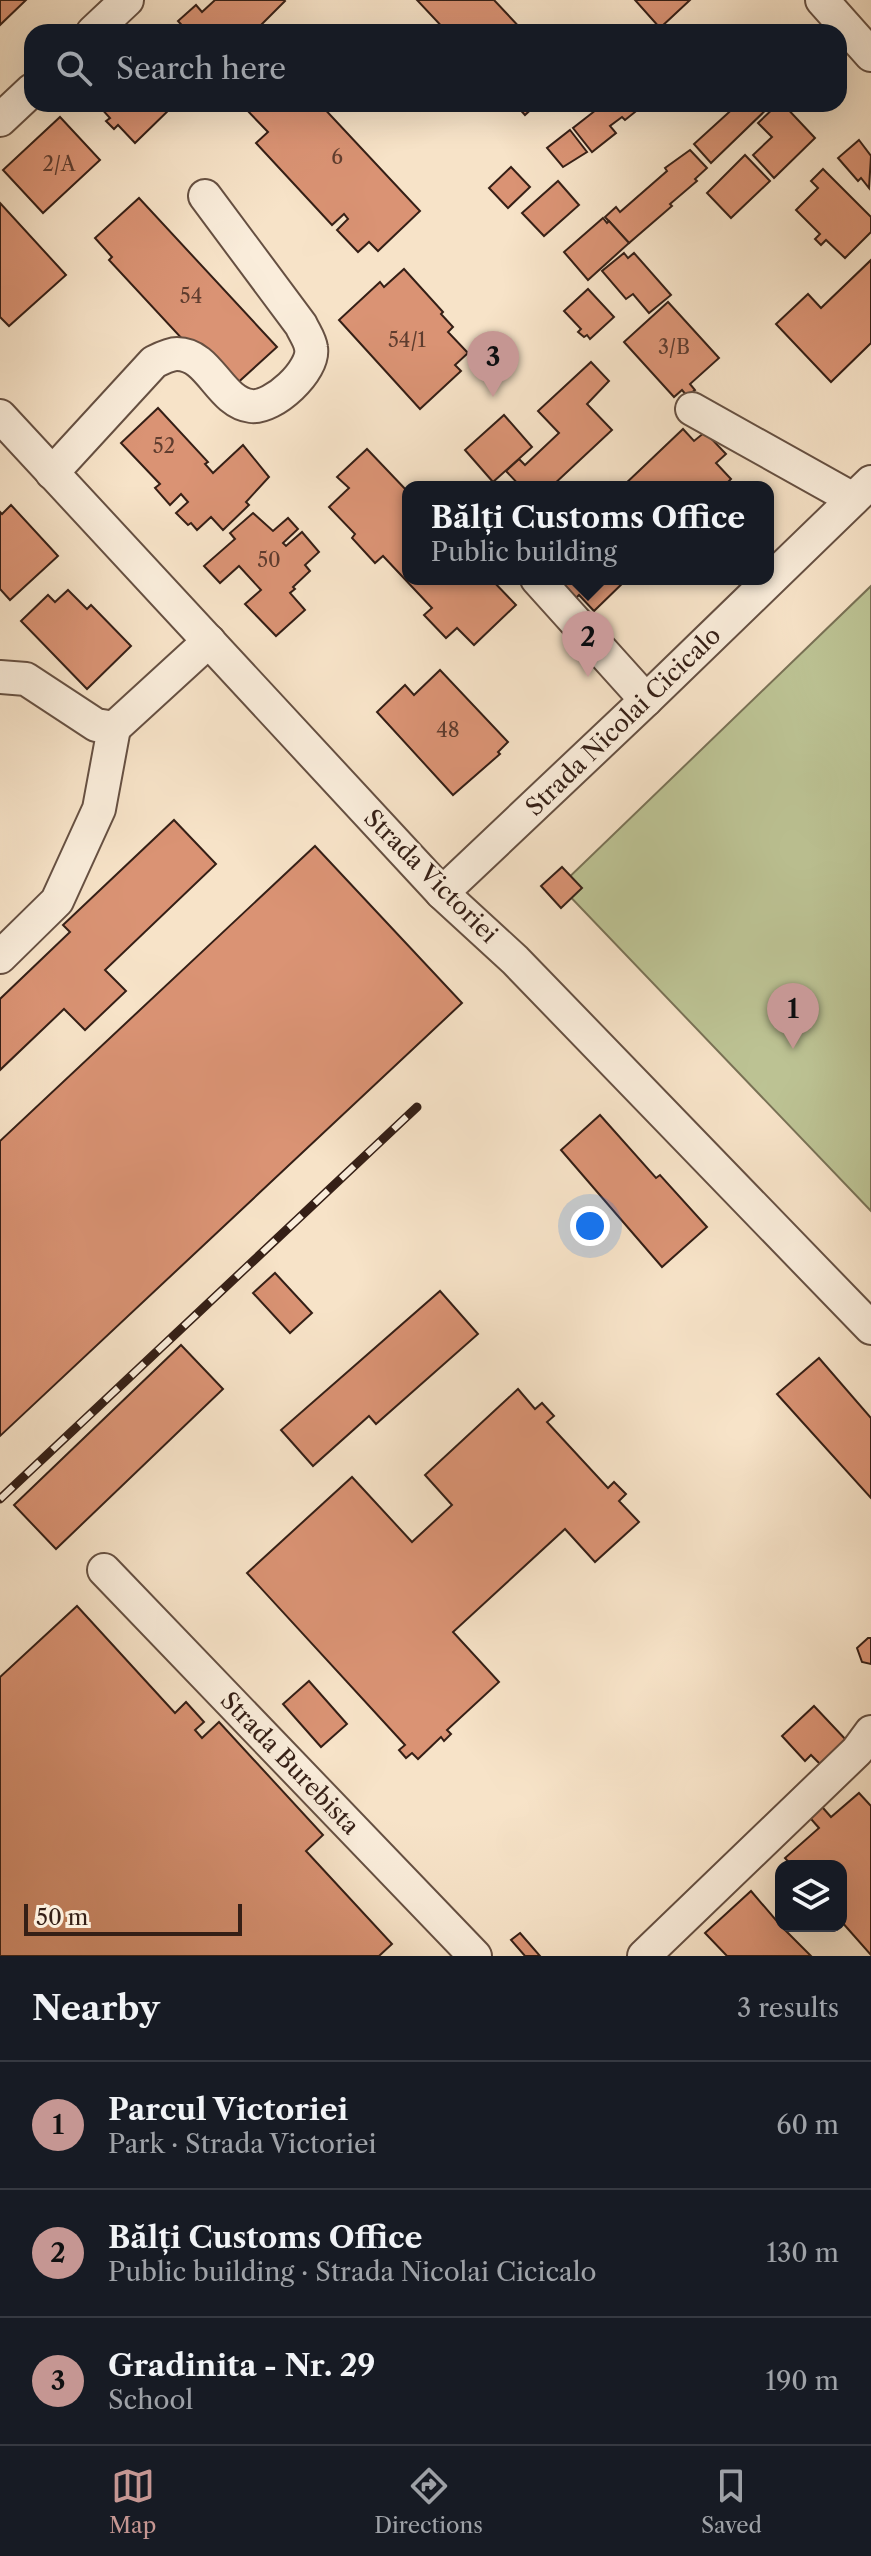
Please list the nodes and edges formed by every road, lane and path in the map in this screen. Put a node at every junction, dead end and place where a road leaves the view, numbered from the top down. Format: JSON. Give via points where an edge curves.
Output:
{"nodes":[{"id":1,"x":127,"y":0,"type":"edge"},
{"id":2,"x":822,"y":0,"type":"edge"},
{"id":3,"x":102,"y":24,"type":"edge"},
{"id":4,"x":843,"y":24,"type":"edge"},
{"id":5,"x":847,"y":28,"type":"edge"},
{"id":6,"x":871,"y":55,"type":"edge"},
{"id":7,"x":24,"y":97,"type":"edge"},
{"id":8,"x":1,"y":116,"type":"edge"},
{"id":9,"x":205,"y":196,"type":"dead end"},
{"id":10,"x":692,"y":409,"type":"dead end"},
{"id":11,"x":3,"y":424,"type":"edge"},
{"id":12,"x":52,"y":473,"type":"junction"},
{"id":13,"x":862,"y":490,"type":"edge"},
{"id":14,"x":774,"y":576,"type":"edge"},
{"id":15,"x":542,"y":585,"type":"edge"},
{"id":16,"x":764,"y":585,"type":"edge"},
{"id":17,"x":209,"y":641,"type":"junction"},
{"id":18,"x":0,"y":677,"type":"edge"},
{"id":19,"x":646,"y":700,"type":"junction"},
{"id":20,"x":114,"y":728,"type":"junction"},
{"id":21,"x":442,"y":893,"type":"junction"},
{"id":22,"x":0,"y":957,"type":"edge"},
{"id":23,"x":871,"y":1328,"type":"edge"},
{"id":24,"x":104,"y":1570,"type":"dead end"},
{"id":25,"x":871,"y":1732,"type":"edge"},
{"id":26,"x":475,"y":1956,"type":"edge"},
{"id":27,"x":644,"y":1956,"type":"edge"}],
"edges":[{"from":1,"to":3,"type":"street"},
{"from":2,"to":4,"type":"street"},
{"from":5,"to":6,"type":"street"},
{"from":7,"to":8,"type":"street"},
{"from":9,"to":12,"type":"street","via":[[301,325],[311,348],[307,369],[269,404],[252,406],[235,401],[197,361],[177,354],[154,362]]},
{"from":10,"to":13,"type":"street"},
{"from":11,"to":12,"type":"street","name":"Strada Victoriei"},
{"from":12,"to":17,"type":"street","name":"Strada Victoriei"},
{"from":13,"to":14,"type":"street","name":"Strada Nicolai Cicicalo"},
{"from":15,"to":19,"type":"street"},
{"from":16,"to":19,"type":"street","name":"Strada Nicolai Cicicalo"},
{"from":17,"to":20,"type":"street"},
{"from":17,"to":21,"type":"street","name":"Strada Victoriei"},
{"from":18,"to":20,"type":"street","via":[[26,679],[96,725]]},
{"from":19,"to":21,"type":"street","name":"Strada Nicolai Cicicalo"},
{"from":20,"to":22,"type":"street","via":[[99,809],[57,901]]},
{"from":21,"to":23,"type":"street","name":"Strada Victoriei","via":[[515,960]]},
{"from":24,"to":26,"type":"street","name":"Strada Burebista"},
{"from":25,"to":27,"type":"street"}]}
